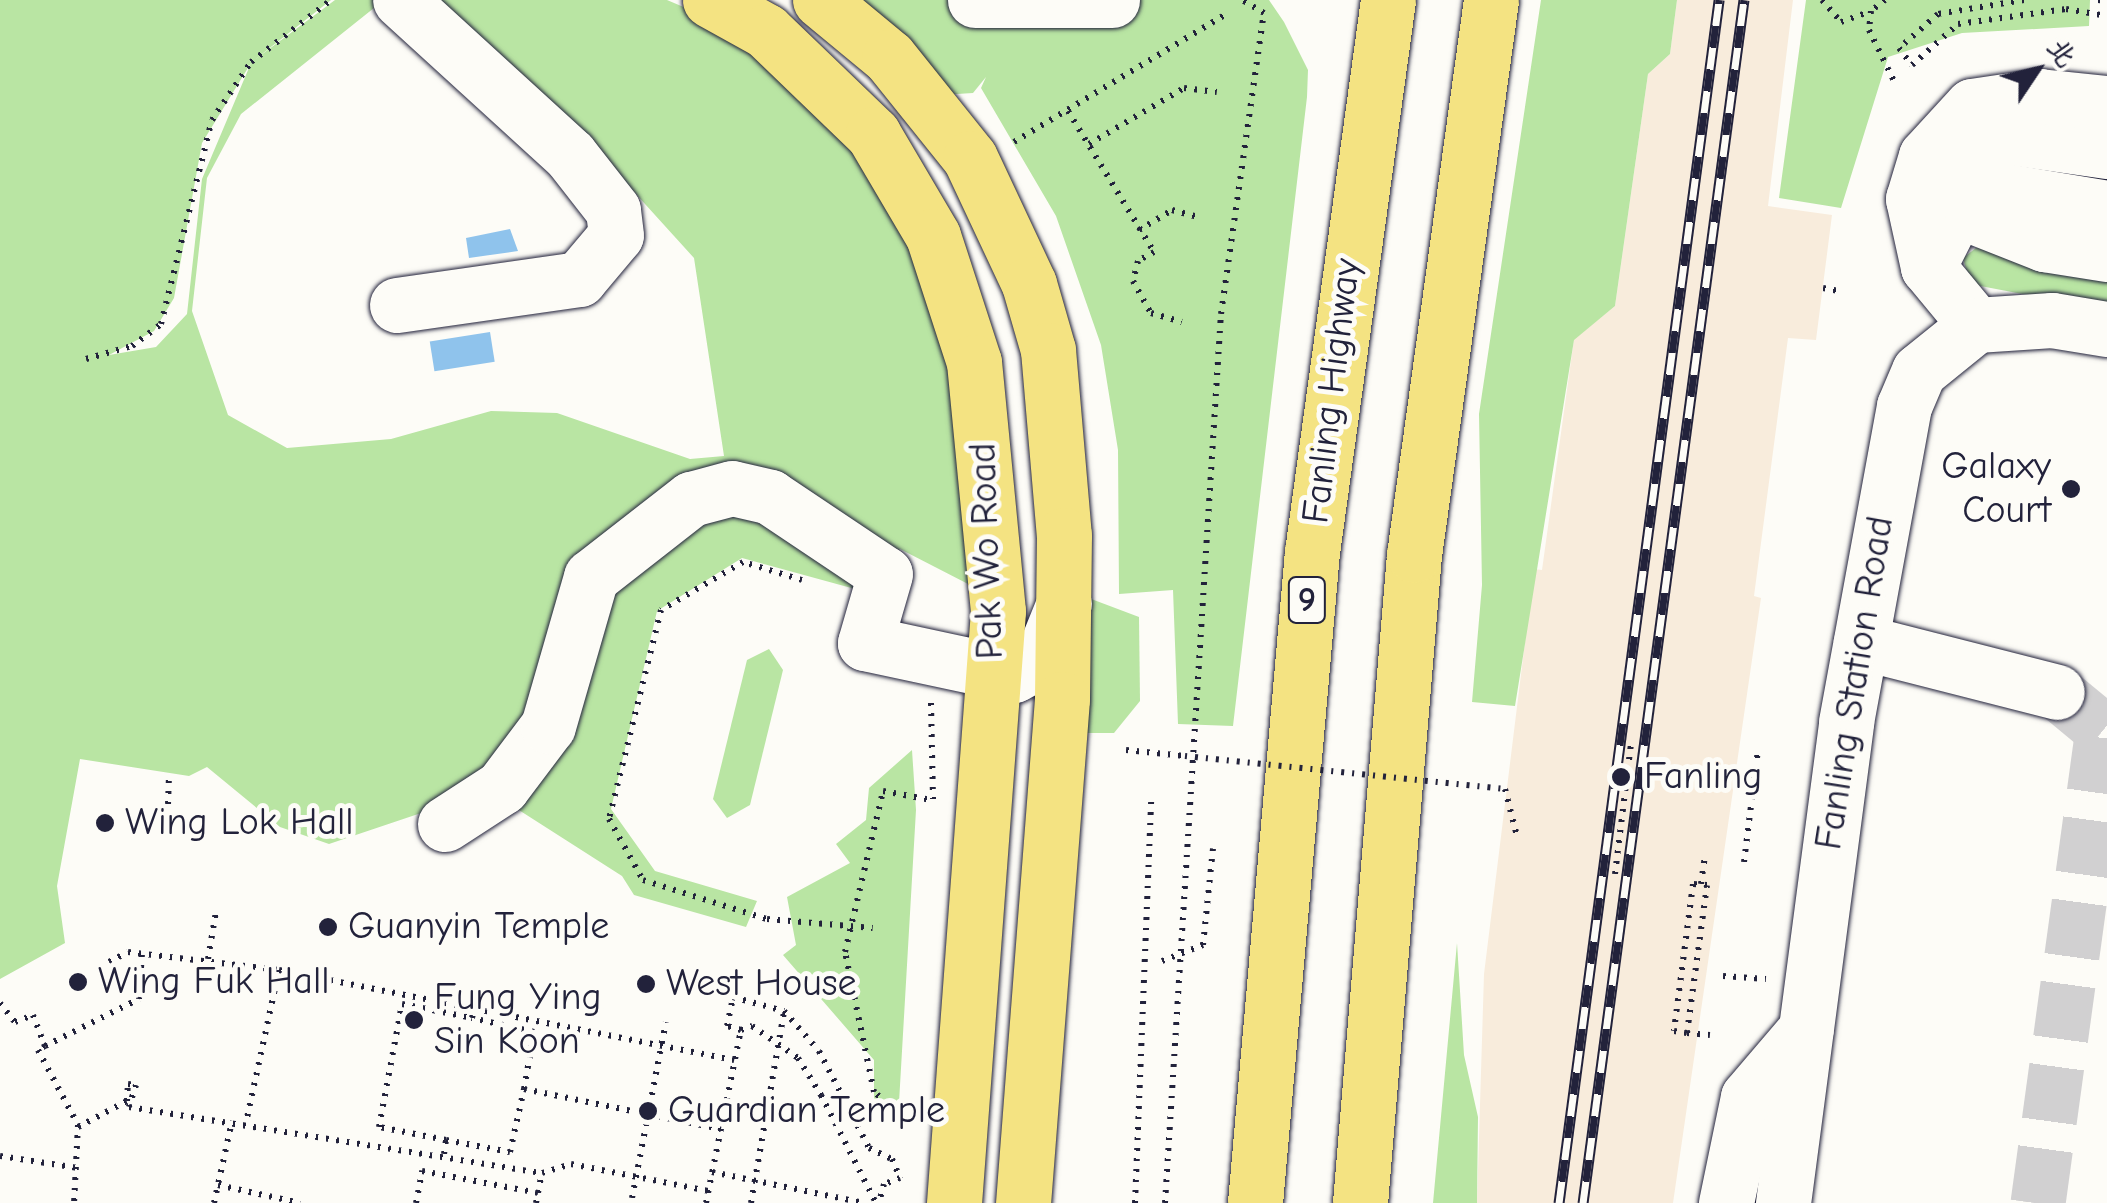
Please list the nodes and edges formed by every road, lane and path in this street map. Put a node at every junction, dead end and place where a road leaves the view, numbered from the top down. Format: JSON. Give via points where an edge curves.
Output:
{"nodes":[{"id":1,"x":331,"y":0,"type":"edge"},
{"id":2,"x":400,"y":0,"type":"edge"},
{"id":3,"x":710,"y":0,"type":"edge"},
{"id":4,"x":820,"y":0,"type":"edge"},
{"id":5,"x":1112,"y":0,"type":"edge"},
{"id":6,"x":1242,"y":0,"type":"edge"},
{"id":7,"x":1388,"y":0,"type":"edge"},
{"id":8,"x":1491,"y":0,"type":"edge"},
{"id":9,"x":1822,"y":0,"type":"edge"},
{"id":10,"x":1885,"y":0,"type":"edge"},
{"id":11,"x":2024,"y":0,"type":"edge"},
{"id":12,"x":2098,"y":0,"type":"edge"},
{"id":13,"x":2107,"y":1,"type":"edge"},
{"id":14,"x":986,"y":2,"type":"edge"},
{"id":15,"x":1870,"y":11,"type":"junction"},
{"id":16,"x":1228,"y":14,"type":"dead end"},
{"id":17,"x":2107,"y":16,"type":"edge"},
{"id":18,"x":1896,"y":84,"type":"dead end"},
{"id":19,"x":1217,"y":92,"type":"dead end"},
{"id":20,"x":2040,"y":96,"type":"junction"},
{"id":21,"x":2107,"y":103,"type":"edge"},
{"id":22,"x":1068,"y":111,"type":"junction"},
{"id":23,"x":1088,"y":144,"type":"junction"},
{"id":24,"x":1009,"y":145,"type":"dead end"},
{"id":25,"x":2107,"y":150,"type":"edge"},
{"id":26,"x":1971,"y":172,"type":"junction"},
{"id":27,"x":2107,"y":179,"type":"edge"},
{"id":28,"x":2107,"y":208,"type":"edge"},
{"id":29,"x":1198,"y":217,"type":"dead end"},
{"id":30,"x":1139,"y":230,"type":"junction"},
{"id":31,"x":2107,"y":254,"type":"edge"},
{"id":32,"x":1928,"y":267,"type":"junction"},
{"id":33,"x":1822,"y":288,"type":"dead end"},
{"id":34,"x":1839,"y":291,"type":"dead end"},
{"id":35,"x":396,"y":306,"type":"dead end"},
{"id":36,"x":1182,"y":322,"type":"dead end"},
{"id":37,"x":1976,"y":325,"type":"junction"},
{"id":38,"x":2107,"y":329,"type":"edge"},
{"id":39,"x":86,"y":359,"type":"dead end"},
{"id":40,"x":880,"y":588,"type":"junction"},
{"id":41,"x":1064,"y":603,"type":"junction"},
{"id":42,"x":1861,"y":642,"type":"junction"},
{"id":43,"x":993,"y":674,"type":"junction"},
{"id":44,"x":2057,"y":692,"type":"tunnel mouth"},
{"id":45,"x":1631,"y":744,"type":"dead end"},
{"id":46,"x":1126,"y":750,"type":"dead end"},
{"id":47,"x":1758,"y":750,"type":"dead end"},
{"id":48,"x":169,"y":774,"type":"dead end"},
{"id":49,"x":1151,"y":797,"type":"dead end"},
{"id":50,"x":931,"y":799,"type":"dead end"},
{"id":51,"x":168,"y":804,"type":"dead end"},
{"id":52,"x":445,"y":824,"type":"dead end"},
{"id":53,"x":1517,"y":836,"type":"dead end"},
{"id":54,"x":1212,"y":848,"type":"dead end"},
{"id":55,"x":1704,"y":857,"type":"dead end"},
{"id":56,"x":1744,"y":862,"type":"dead end"},
{"id":57,"x":1615,"y":874,"type":"dead end"},
{"id":58,"x":1701,"y":884,"type":"junction"},
{"id":59,"x":216,"y":911,"type":"dead end"},
{"id":60,"x":848,"y":926,"type":"junction"},
{"id":61,"x":873,"y":928,"type":"dead end"},
{"id":62,"x":142,"y":953,"type":"junction"},
{"id":63,"x":208,"y":959,"type":"junction"},
{"id":64,"x":1162,"y":961,"type":"dead end"},
{"id":65,"x":1178,"y":961,"type":"junction"},
{"id":66,"x":109,"y":962,"type":"dead end"},
{"id":67,"x":280,"y":970,"type":"junction"},
{"id":68,"x":1722,"y":976,"type":"dead end"},
{"id":69,"x":1782,"y":980,"type":"dead end"},
{"id":70,"x":0,"y":1003,"type":"edge"},
{"id":71,"x":475,"y":1005,"type":"junction"},
{"id":72,"x":784,"y":1011,"type":"junction"},
{"id":73,"x":472,"y":1018,"type":"junction"},
{"id":74,"x":666,"y":1022,"type":"dead end"},
{"id":75,"x":1806,"y":1029,"type":"junction"},
{"id":76,"x":741,"y":1030,"type":"junction"},
{"id":77,"x":1687,"y":1033,"type":"junction"},
{"id":78,"x":1710,"y":1036,"type":"dead end"},
{"id":79,"x":45,"y":1046,"type":"junction"},
{"id":80,"x":734,"y":1060,"type":"junction"},
{"id":81,"x":524,"y":1089,"type":"junction"},
{"id":82,"x":851,"y":1114,"type":"junction"},
{"id":83,"x":232,"y":1122,"type":"junction"},
{"id":84,"x":246,"y":1124,"type":"junction"},
{"id":85,"x":912,"y":1124,"type":"dead end"},
{"id":86,"x":78,"y":1128,"type":"junction"},
{"id":87,"x":721,"y":1129,"type":"junction"},
{"id":88,"x":840,"y":1129,"type":"junction"},
{"id":89,"x":446,"y":1140,"type":"junction"},
{"id":90,"x":444,"y":1155,"type":"junction"},
{"id":91,"x":0,"y":1156,"type":"edge"},
{"id":92,"x":78,"y":1168,"type":"junction"},
{"id":93,"x":712,"y":1172,"type":"junction"},
{"id":94,"x":542,"y":1173,"type":"junction"},
{"id":95,"x":755,"y":1181,"type":"junction"},
{"id":96,"x":218,"y":1186,"type":"junction"},
{"id":97,"x":708,"y":1191,"type":"junction"},
{"id":98,"x":538,"y":1193,"type":"junction"},
{"id":99,"x":632,"y":1198,"type":"dead end"},
{"id":100,"x":74,"y":1203,"type":"edge"},
{"id":101,"x":214,"y":1203,"type":"edge"},
{"id":102,"x":300,"y":1203,"type":"edge"},
{"id":103,"x":416,"y":1203,"type":"edge"},
{"id":104,"x":536,"y":1203,"type":"edge"},
{"id":105,"x":706,"y":1203,"type":"edge"},
{"id":106,"x":751,"y":1203,"type":"edge"},
{"id":107,"x":864,"y":1203,"type":"edge"},
{"id":108,"x":878,"y":1203,"type":"edge"},
{"id":109,"x":954,"y":1203,"type":"edge"},
{"id":110,"x":1023,"y":1203,"type":"edge"},
{"id":111,"x":1135,"y":1203,"type":"edge"},
{"id":112,"x":1166,"y":1203,"type":"edge"},
{"id":113,"x":1255,"y":1203,"type":"edge"},
{"id":114,"x":1360,"y":1203,"type":"edge"},
{"id":115,"x":1726,"y":1203,"type":"edge"},
{"id":116,"x":1783,"y":1203,"type":"edge"}],
"edges":[{"from":1,"to":39,"type":"path","via":[[251,62],[212,120],[161,324],[132,346]]},
{"from":2,"to":35,"type":"street","via":[[605,196],[616,235],[600,284],[579,280]]},
{"from":3,"to":43,"type":"main road","name":"Pak Wo Road","via":[[823,78],[873,134],[933,236],[974,362],[998,611]]},
{"from":4,"to":41,"type":"main road","name":"Pak Wo Road","via":[[936,108],[1029,284],[1060,428]]},
{"from":5,"to":14,"type":"street"},
{"from":6,"to":65,"type":"path","via":[[1264,12],[1221,314]]},
{"from":7,"to":113,"type":"main road","name":"Fanling Highway","number":"9","via":[[1312,552]]},
{"from":8,"to":114,"type":"main road","via":[[1414,554]]},
{"from":9,"to":15,"type":"path","via":[[1840,22]]},
{"from":10,"to":15,"type":"path"},
{"from":11,"to":17,"type":"path","via":[[1938,14],[1899,48],[1912,65],[1958,24],[2066,9]]},
{"from":12,"to":13,"type":"path"},
{"from":15,"to":18,"type":"path","via":[[1868,30]]},
{"from":16,"to":22,"type":"path"},
{"from":19,"to":23,"type":"path","via":[[1184,88]]},
{"from":20,"to":21,"type":"street"},
{"from":20,"to":26,"type":"street"},
{"from":20,"to":32,"type":"street","via":[[1972,106],[1926,156],[1913,221]]},
{"from":22,"to":23,"type":"path"},
{"from":22,"to":24,"type":"path"},
{"from":23,"to":30,"type":"path"},
{"from":25,"to":26,"type":"street"},
{"from":26,"to":27,"type":"street"},
{"from":26,"to":28,"type":"street"},
{"from":26,"to":31,"type":"street","via":[[2044,244]]},
{"from":26,"to":32,"type":"street"},
{"from":29,"to":30,"type":"path","via":[[1172,210]]},
{"from":30,"to":36,"type":"path","via":[[1154,252],[1138,261],[1133,281],[1151,313]]},
{"from":32,"to":37,"type":"street"},
{"from":33,"to":34,"type":"path"},
{"from":37,"to":38,"type":"street","via":[[2052,320]]},
{"from":37,"to":42,"type":"street","name":"Fanling Station Road","via":[[1919,371],[1904,406]]},
{"from":40,"to":43,"type":"street","via":[[865,643]]},
{"from":40,"to":52,"type":"street","via":[[754,492],[691,499],[591,577],[548,726],[502,786]]},
{"from":40,"to":60,"type":"path","via":[[743,562],[661,610],[609,819],[643,880],[767,919]]},
{"from":41,"to":43,"type":"street","via":[[1040,660],[1014,676]]},
{"from":41,"to":110,"type":"main road","name":"Pak Wo Road"},
{"from":42,"to":44,"type":"street"},
{"from":42,"to":75,"type":"street","name":"Fanling Station Road"},
{"from":43,"to":109,"type":"main road","name":"Pak Wo Road"},
{"from":45,"to":57,"type":"path","bridge":true},
{"from":46,"to":53,"type":"path","bridge":true,"via":[[1505,789]]},
{"from":47,"to":56,"type":"path"},
{"from":48,"to":51,"type":"path"},
{"from":49,"to":111,"type":"path"},
{"from":50,"to":60,"type":"path","via":[[883,791]]},
{"from":54,"to":65,"type":"path","via":[[1203,945]]},
{"from":55,"to":58,"type":"path"},
{"from":58,"to":77,"type":"path"},
{"from":58,"to":77,"type":"path","via":[[1694,884],[1674,1031]]},
{"from":59,"to":63,"type":"path"},
{"from":60,"to":61,"type":"path"},
{"from":60,"to":85,"type":"path","via":[[845,972],[874,1092]]},
{"from":62,"to":63,"type":"path"},
{"from":62,"to":66,"type":"path"},
{"from":62,"to":79,"type":"path","via":[[140,999]]},
{"from":63,"to":67,"type":"path"},
{"from":64,"to":65,"type":"path"},
{"from":65,"to":112,"type":"path"},
{"from":67,"to":71,"type":"path"},
{"from":67,"to":84,"type":"path"},
{"from":68,"to":69,"type":"path"},
{"from":70,"to":79,"type":"path","via":[[15,1022],[33,1015]]},
{"from":71,"to":73,"type":"path"},
{"from":71,"to":80,"type":"path"},
{"from":72,"to":76,"type":"path","via":[[733,996],[727,1026]]},
{"from":72,"to":82,"type":"path","via":[[819,1051]]},
{"from":72,"to":95,"type":"path"},
{"from":73,"to":81,"type":"path","via":[[534,1032]]},
{"from":73,"to":89,"type":"path","via":[[402,1004],[379,1127]]},
{"from":74,"to":99,"type":"path","bridge":true},
{"from":75,"to":115,"type":"street","via":[[1748,1097]]},
{"from":75,"to":116,"type":"street","name":"Fanling Station Road"},
{"from":76,"to":80,"type":"path"},
{"from":76,"to":88,"type":"path","bridge":true,"via":[[752,1026],[798,1058]]},
{"from":77,"to":78,"type":"path"},
{"from":79,"to":86,"type":"path","via":[[38,1050]]},
{"from":80,"to":87,"type":"path"},
{"from":81,"to":87,"type":"path"},
{"from":81,"to":89,"type":"path","via":[[510,1152]]},
{"from":82,"to":88,"type":"path"},
{"from":82,"to":108,"type":"path","via":[[900,1178],[884,1184]]},
{"from":83,"to":84,"type":"path"},
{"from":83,"to":86,"type":"path","via":[[129,1107],[136,1085],[128,1084],[127,1102]]},
{"from":83,"to":96,"type":"path"},
{"from":84,"to":90,"type":"path"},
{"from":86,"to":92,"type":"path"},
{"from":87,"to":93,"type":"path"},
{"from":88,"to":108,"type":"path"},
{"from":89,"to":90,"type":"path"},
{"from":90,"to":94,"type":"path"},
{"from":91,"to":92,"type":"path"},
{"from":92,"to":100,"type":"path"},
{"from":93,"to":95,"type":"path"},
{"from":93,"to":97,"type":"path"},
{"from":94,"to":97,"type":"path","via":[[572,1164]]},
{"from":94,"to":98,"type":"path"},
{"from":95,"to":106,"type":"path"},
{"from":95,"to":107,"type":"path"},
{"from":96,"to":101,"type":"path"},
{"from":96,"to":102,"type":"path"},
{"from":97,"to":105,"type":"path"},
{"from":98,"to":103,"type":"path","via":[[422,1171]]},
{"from":98,"to":104,"type":"path"}]}
